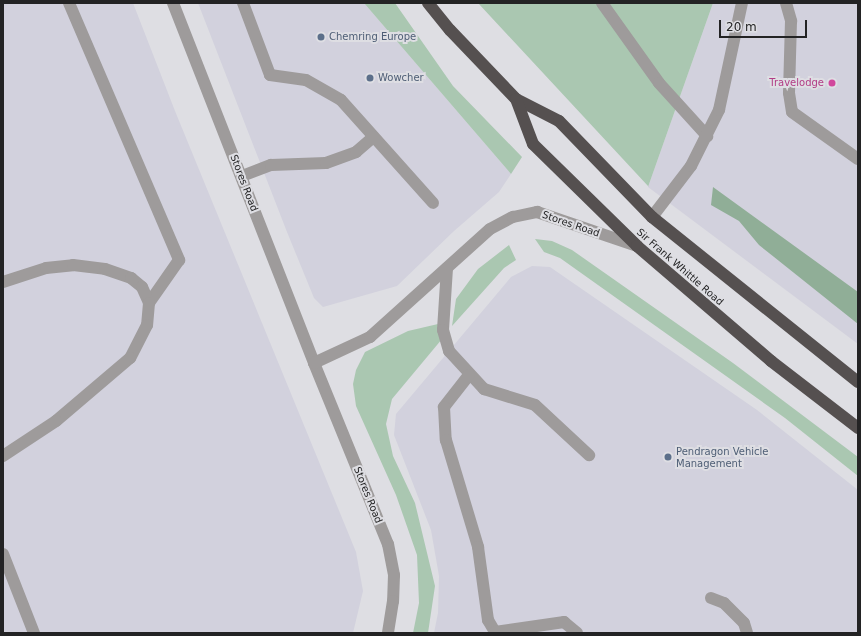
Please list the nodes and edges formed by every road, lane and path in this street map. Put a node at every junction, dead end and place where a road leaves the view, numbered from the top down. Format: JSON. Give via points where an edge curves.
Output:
{"nodes":[{"id":1,"x":69,"y":3,"type":"edge"},
{"id":2,"x":173,"y":3,"type":"edge"},
{"id":3,"x":243,"y":3,"type":"edge"},
{"id":4,"x":428,"y":3,"type":"edge"},
{"id":5,"x":602,"y":3,"type":"edge"},
{"id":6,"x":742,"y":3,"type":"edge"},
{"id":7,"x":786,"y":3,"type":"edge"},
{"id":8,"x":516,"y":99,"type":"junction"},
{"id":9,"x":706,"y":136,"type":"junction"},
{"id":10,"x":373,"y":137,"type":"junction"},
{"id":11,"x":858,"y":159,"type":"edge"},
{"id":12,"x":242,"y":176,"type":"junction"},
{"id":13,"x":432,"y":203,"type":"dead end"},
{"id":14,"x":652,"y":216,"type":"junction"},
{"id":15,"x":637,"y":246,"type":"junction"},
{"id":16,"x":447,"y":268,"type":"junction"},
{"id":17,"x":3,"y":282,"type":"edge"},
{"id":18,"x":149,"y":303,"type":"junction"},
{"id":19,"x":314,"y":362,"type":"junction"},
{"id":20,"x":469,"y":375,"type":"junction"},
{"id":21,"x":858,"y":382,"type":"edge"},
{"id":22,"x":858,"y":428,"type":"edge"},
{"id":23,"x":589,"y":455,"type":"dead end"},
{"id":24,"x":3,"y":456,"type":"edge"},
{"id":25,"x":3,"y":554,"type":"edge"},
{"id":26,"x":711,"y":598,"type":"dead end"},
{"id":27,"x":34,"y":633,"type":"edge"},
{"id":28,"x":388,"y":633,"type":"edge"},
{"id":29,"x":577,"y":633,"type":"edge"},
{"id":30,"x":747,"y":633,"type":"edge"}],
"edges":[{"from":1,"to":18,"type":"street","via":[[180,260]]},
{"from":2,"to":12,"type":"street","name":"Stores Road"},
{"from":3,"to":10,"type":"street","via":[[270,75],[306,80],[341,100]]},
{"from":4,"to":8,"type":"highway","name":"Sir Frank Whittle Road","via":[[450,30]]},
{"from":5,"to":9,"type":"street","via":[[659,83]]},
{"from":6,"to":9,"type":"street","via":[[720,110]]},
{"from":7,"to":11,"type":"street","via":[[790,21],[789,93],[792,112]]},
{"from":8,"to":14,"type":"highway","name":"Sir Frank Whittle Road","via":[[559,122]]},
{"from":8,"to":15,"type":"highway","name":"Sir Frank Whittle Road","via":[[534,144]]},
{"from":9,"to":14,"type":"street","via":[[692,166]]},
{"from":10,"to":12,"type":"street","via":[[356,152],[326,163],[271,165]]},
{"from":10,"to":13,"type":"street"},
{"from":12,"to":19,"type":"street","name":"Stores Road"},
{"from":14,"to":21,"type":"highway","name":"Sir Frank Whittle Road"},
{"from":15,"to":16,"type":"street","name":"Stores Road","via":[[537,212],[513,217],[490,229]]},
{"from":15,"to":22,"type":"highway","name":"Sir Frank Whittle Road","via":[[771,361]]},
{"from":16,"to":19,"type":"street","name":"Stores Road","via":[[370,337]]},
{"from":16,"to":20,"type":"street","via":[[443,330],[449,350]]},
{"from":17,"to":18,"type":"street","via":[[46,268],[73,265],[105,269],[131,278],[142,287]]},
{"from":18,"to":24,"type":"street","via":[[147,325],[130,358],[56,421]]},
{"from":19,"to":28,"type":"street","name":"Stores Road","via":[[388,544],[394,576]]},
{"from":20,"to":23,"type":"street","via":[[484,390],[535,405]]},
{"from":20,"to":29,"type":"street","via":[[444,407],[446,440],[478,547],[488,620],[495,632],[564,622]]},
{"from":25,"to":27,"type":"street"},
{"from":26,"to":30,"type":"street","via":[[724,603],[744,623]]}]}
